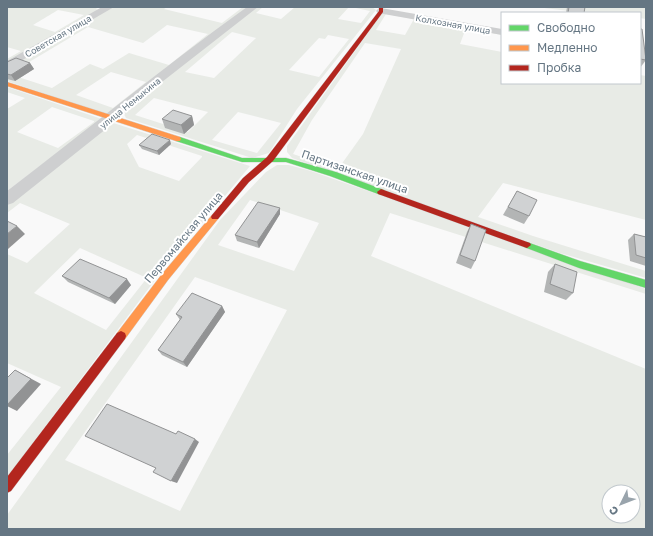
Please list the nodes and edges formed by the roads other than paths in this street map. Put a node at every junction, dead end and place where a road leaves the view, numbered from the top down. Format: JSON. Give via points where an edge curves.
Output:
{"nodes":[{"id":1,"x":109,"y":7,"type":"edge"},
{"id":2,"x":253,"y":7,"type":"edge"},
{"id":3,"x":381,"y":9,"type":"edge"},
{"id":4,"x":501,"y":32,"type":"edge"},
{"id":5,"x":7,"y":66,"type":"edge"},
{"id":6,"x":7,"y":84,"type":"edge"},
{"id":7,"x":111,"y":118,"type":"junction"},
{"id":8,"x":270,"y":159,"type":"junction"},
{"id":9,"x":7,"y":199,"type":"edge"},
{"id":10,"x":646,"y":284,"type":"edge"},
{"id":11,"x":7,"y":487,"type":"edge"}],
"edges":[{"from":1,"to":5,"type":"street","name":"Советская улица"},
{"from":2,"to":7,"type":"street","name":"улица Немыкина"},
{"from":3,"to":4,"type":"street","name":"Колхозная улица"},
{"from":3,"to":8,"type":"street","name":"Первомайская улица"},
{"from":6,"to":7,"type":"street","name":"Партизанская улица"},
{"from":7,"to":8,"type":"street","name":"Партизанская улица","via":[[242,160]]},
{"from":7,"to":9,"type":"street","name":"улица Немыкина"},
{"from":8,"to":10,"type":"street","name":"Партизанская улица","via":[[286,160],[333,174],[579,264]]},
{"from":8,"to":11,"type":"street","name":"Первомайская улица","via":[[246,180],[165,277]]}]}
